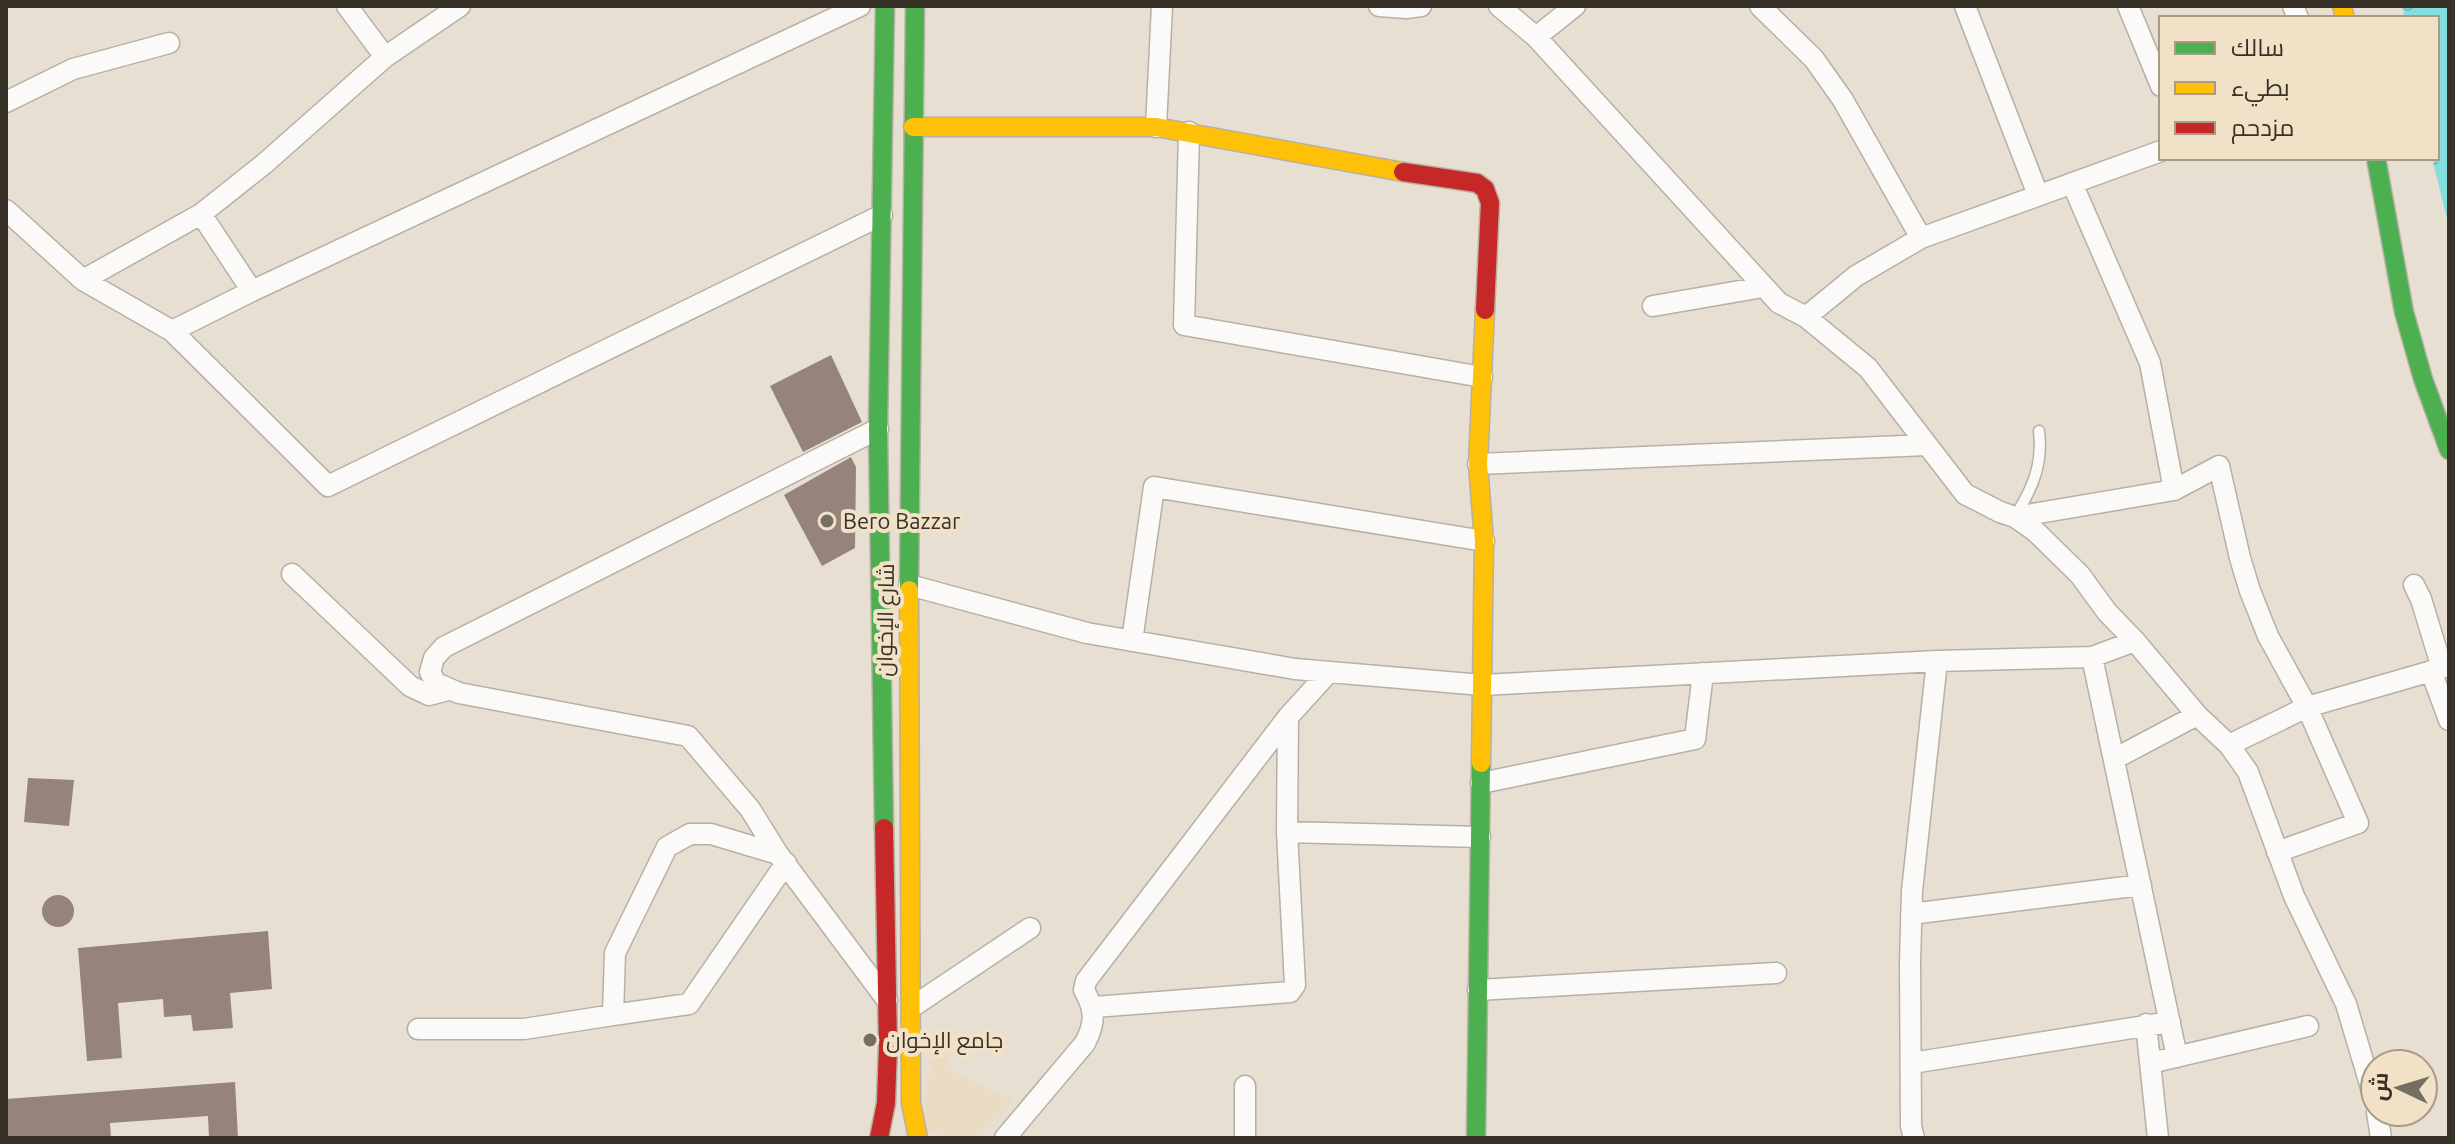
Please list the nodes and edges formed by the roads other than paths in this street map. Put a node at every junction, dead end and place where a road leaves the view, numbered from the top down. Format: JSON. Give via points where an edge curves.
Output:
{"nodes":[{"id":1,"x":347,"y":6,"type":"edge"},
{"id":2,"x":460,"y":6,"type":"edge"},
{"id":3,"x":860,"y":6,"type":"edge"},
{"id":4,"x":885,"y":6,"type":"edge"},
{"id":5,"x":915,"y":6,"type":"edge"},
{"id":6,"x":1162,"y":6,"type":"edge"},
{"id":7,"x":1379,"y":6,"type":"edge"},
{"id":8,"x":1421,"y":6,"type":"edge"},
{"id":9,"x":1499,"y":6,"type":"edge"},
{"id":10,"x":1575,"y":6,"type":"edge"},
{"id":11,"x":1760,"y":6,"type":"edge"},
{"id":12,"x":1965,"y":6,"type":"edge"},
{"id":13,"x":2128,"y":6,"type":"edge"},
{"id":14,"x":1536,"y":37,"type":"junction"},
{"id":15,"x":169,"y":43,"type":"dead end"},
{"id":16,"x":385,"y":57,"type":"junction"},
{"id":17,"x":2159,"y":81,"type":"edge"},
{"id":18,"x":6,"y":102,"type":"edge"},
{"id":19,"x":913,"y":127,"type":"junction"},
{"id":20,"x":1156,"y":127,"type":"junction"},
{"id":21,"x":1189,"y":132,"type":"junction"},
{"id":22,"x":2159,"y":152,"type":"edge"},
{"id":23,"x":2376,"y":160,"type":"edge"},
{"id":24,"x":2072,"y":183,"type":"junction"},
{"id":25,"x":2038,"y":195,"type":"junction"},
{"id":26,"x":6,"y":210,"type":"edge"},
{"id":27,"x":201,"y":214,"type":"junction"},
{"id":28,"x":882,"y":215,"type":"junction"},
{"id":29,"x":29,"y":230,"type":"junction"},
{"id":30,"x":6,"y":231,"type":"edge"},
{"id":31,"x":1921,"y":238,"type":"junction"},
{"id":32,"x":83,"y":280,"type":"junction"},
{"id":33,"x":1763,"y":287,"type":"junction"},
{"id":34,"x":252,"y":291,"type":"junction"},
{"id":35,"x":880,"y":292,"type":"junction"},
{"id":36,"x":910,"y":292,"type":"junction"},
{"id":37,"x":1653,"y":306,"type":"dead end"},
{"id":38,"x":1806,"y":317,"type":"junction"},
{"id":39,"x":172,"y":331,"type":"junction"},
{"id":40,"x":1482,"y":377,"type":"junction"},
{"id":41,"x":878,"y":429,"type":"junction"},
{"id":42,"x":2039,"y":431,"type":"dead end"},
{"id":43,"x":1927,"y":445,"type":"junction"},
{"id":44,"x":2449,"y":450,"type":"edge"},
{"id":45,"x":1478,"y":464,"type":"junction"},
{"id":46,"x":2174,"y":490,"type":"junction"},
{"id":47,"x":2015,"y":517,"type":"junction"},
{"id":48,"x":1484,"y":541,"type":"junction"},
{"id":49,"x":292,"y":574,"type":"dead end"},
{"id":50,"x":909,"y":585,"type":"junction"},
{"id":51,"x":2414,"y":585,"type":"dead end"},
{"id":52,"x":1132,"y":641,"type":"junction"},
{"id":53,"x":2135,"y":641,"type":"junction"},
{"id":54,"x":2092,"y":657,"type":"junction"},
{"id":55,"x":1937,"y":661,"type":"junction"},
{"id":56,"x":2441,"y":668,"type":"edge"},
{"id":57,"x":1329,"y":672,"type":"junction"},
{"id":58,"x":1703,"y":673,"type":"junction"},
{"id":59,"x":1482,"y":685,"type":"junction"},
{"id":60,"x":448,"y":690,"type":"junction"},
{"id":61,"x":2307,"y":707,"type":"junction"},
{"id":62,"x":2197,"y":715,"type":"junction"},
{"id":63,"x":1288,"y":717,"type":"junction"},
{"id":64,"x":2449,"y":720,"type":"edge"},
{"id":65,"x":2229,"y":745,"type":"junction"},
{"id":66,"x":2116,"y":758,"type":"junction"},
{"id":67,"x":1481,"y":783,"type":"junction"},
{"id":68,"x":1287,"y":832,"type":"junction"},
{"id":69,"x":1480,"y":837,"type":"junction"},
{"id":70,"x":2277,"y":852,"type":"junction"},
{"id":71,"x":782,"y":858,"type":"junction"},
{"id":72,"x":2141,"y":885,"type":"junction"},
{"id":73,"x":1911,"y":914,"type":"junction"},
{"id":74,"x":1030,"y":928,"type":"dead end"},
{"id":75,"x":1776,"y":973,"type":"dead end"},
{"id":76,"x":1478,"y":990,"type":"junction"},
{"id":77,"x":887,"y":1000,"type":"junction"},
{"id":78,"x":912,"y":1007,"type":"junction"},
{"id":79,"x":1094,"y":1007,"type":"junction"},
{"id":80,"x":613,"y":1015,"type":"junction"},
{"id":81,"x":2170,"y":1022,"type":"junction"},
{"id":82,"x":2146,"y":1024,"type":"junction"},
{"id":83,"x":2308,"y":1026,"type":"dead end"},
{"id":84,"x":418,"y":1029,"type":"dead end"},
{"id":85,"x":2359,"y":1048,"type":"edge"},
{"id":86,"x":2177,"y":1057,"type":"junction"},
{"id":87,"x":1912,"y":1063,"type":"junction"},
{"id":88,"x":2150,"y":1063,"type":"junction"},
{"id":89,"x":1245,"y":1086,"type":"dead end"},
{"id":90,"x":915,"y":1130,"type":"edge"},
{"id":91,"x":881,"y":1132,"type":"edge"},
{"id":92,"x":1005,"y":1138,"type":"edge"},
{"id":93,"x":1245,"y":1138,"type":"edge"},
{"id":94,"x":1476,"y":1138,"type":"edge"},
{"id":95,"x":1914,"y":1138,"type":"edge"},
{"id":96,"x":2158,"y":1138,"type":"edge"}],
"edges":[{"from":1,"to":16,"type":"street"},
{"from":2,"to":16,"type":"street"},
{"from":3,"to":34,"type":"street"},
{"from":4,"to":28,"type":"main road"},
{"from":5,"to":19,"type":"main road","name":"شارع الإخوان"},
{"from":6,"to":20,"type":"street"},
{"from":7,"to":8,"type":"street"},
{"from":9,"to":14,"type":"street"},
{"from":10,"to":14,"type":"street"},
{"from":11,"to":31,"type":"street","via":[[1814,59],[1843,100]]},
{"from":12,"to":25,"type":"street"},
{"from":13,"to":17,"type":"street"},
{"from":14,"to":33,"type":"street"},
{"from":15,"to":18,"type":"street","via":[[73,69]]},
{"from":16,"to":27,"type":"street"},
{"from":19,"to":20,"type":"main road"},
{"from":19,"to":36,"type":"main road","name":"شارع الإخوان"},
{"from":20,"to":21,"type":"main road"},
{"from":21,"to":40,"type":"main road","via":[[1477,183],[1485,189],[1490,203]]},
{"from":21,"to":40,"type":"street","via":[[1184,325]]},
{"from":22,"to":24,"type":"street"},
{"from":23,"to":44,"type":"main road","via":[[2404,312]]},
{"from":24,"to":25,"type":"street"},
{"from":24,"to":46,"type":"street","via":[[2150,363]]},
{"from":25,"to":31,"type":"street"},
{"from":26,"to":29,"type":"street"},
{"from":27,"to":32,"type":"street"},
{"from":27,"to":34,"type":"street"},
{"from":28,"to":35,"type":"main road"},
{"from":28,"to":39,"type":"street","via":[[328,486]]},
{"from":29,"to":30,"type":"street"},
{"from":29,"to":32,"type":"street"},
{"from":31,"to":38,"type":"street","via":[[1856,276]]},
{"from":32,"to":39,"type":"street"},
{"from":33,"to":37,"type":"street"},
{"from":33,"to":38,"type":"street"},
{"from":34,"to":39,"type":"street"},
{"from":35,"to":36,"type":"main road"},
{"from":35,"to":41,"type":"main road"},
{"from":36,"to":50,"type":"main road","name":"شارع الإخوان"},
{"from":38,"to":43,"type":"street","via":[[1868,368]]},
{"from":40,"to":45,"type":"main road"},
{"from":41,"to":60,"type":"street","via":[[444,647],[430,672]]},
{"from":41,"to":77,"type":"main road"},
{"from":42,"to":47,"type":"lane","via":[[2037,477]]},
{"from":43,"to":45,"type":"street"},
{"from":43,"to":47,"type":"street","via":[[1965,494]]},
{"from":45,"to":48,"type":"main road"},
{"from":46,"to":47,"type":"street"},
{"from":46,"to":61,"type":"street","via":[[2219,466],[2250,591]]},
{"from":47,"to":53,"type":"street","via":[[2080,575]]},
{"from":48,"to":52,"type":"street","via":[[1154,487]]},
{"from":48,"to":59,"type":"main road"},
{"from":49,"to":60,"type":"street","via":[[410,686],[429,695]]},
{"from":50,"to":52,"type":"street"},
{"from":50,"to":78,"type":"main road","name":"شارع الإخوان"},
{"from":51,"to":56,"type":"street"},
{"from":52,"to":57,"type":"street"},
{"from":53,"to":54,"type":"street"},
{"from":53,"to":62,"type":"street"},
{"from":54,"to":55,"type":"street"},
{"from":54,"to":66,"type":"street"},
{"from":55,"to":58,"type":"street"},
{"from":55,"to":73,"type":"street"},
{"from":56,"to":61,"type":"street"},
{"from":56,"to":64,"type":"street"},
{"from":57,"to":59,"type":"street"},
{"from":57,"to":63,"type":"street"},
{"from":58,"to":59,"type":"street"},
{"from":58,"to":67,"type":"street","via":[[1695,739]]},
{"from":59,"to":67,"type":"main road"},
{"from":60,"to":71,"type":"street","via":[[688,736],[750,809]]},
{"from":61,"to":65,"type":"street"},
{"from":61,"to":70,"type":"street","via":[[2358,823]]},
{"from":62,"to":65,"type":"street"},
{"from":62,"to":66,"type":"street"},
{"from":63,"to":68,"type":"street"},
{"from":63,"to":79,"type":"street","via":[[1086,981],[1084,990]]},
{"from":65,"to":70,"type":"street","via":[[2248,772]]},
{"from":66,"to":72,"type":"street"},
{"from":67,"to":69,"type":"main road"},
{"from":68,"to":69,"type":"street"},
{"from":68,"to":79,"type":"street","via":[[1295,985],[1290,992]]},
{"from":69,"to":76,"type":"main road"},
{"from":70,"to":85,"type":"street","via":[[2346,1004]]},
{"from":71,"to":77,"type":"street"},
{"from":71,"to":80,"type":"street","via":[[689,1004]]},
{"from":71,"to":80,"type":"street","via":[[711,834],[690,834],[667,847],[615,953]]},
{"from":72,"to":73,"type":"street"},
{"from":72,"to":81,"type":"street"},
{"from":73,"to":87,"type":"street"},
{"from":74,"to":78,"type":"street"},
{"from":75,"to":76,"type":"street"},
{"from":76,"to":94,"type":"main road"},
{"from":77,"to":91,"type":"main road","via":[[888,1075]]},
{"from":78,"to":90,"type":"main road","name":"شارع الإخوان"},
{"from":79,"to":92,"type":"street","via":[[1094,1026],[1085,1043]]},
{"from":80,"to":84,"type":"street","via":[[524,1029]]},
{"from":81,"to":82,"type":"street"},
{"from":81,"to":86,"type":"street"},
{"from":82,"to":87,"type":"street"},
{"from":82,"to":88,"type":"street"},
{"from":83,"to":86,"type":"street"},
{"from":86,"to":88,"type":"street"},
{"from":87,"to":95,"type":"street"},
{"from":88,"to":96,"type":"street"},
{"from":89,"to":93,"type":"street"},
{"from":90,"to":91,"type":"main road"}]}
